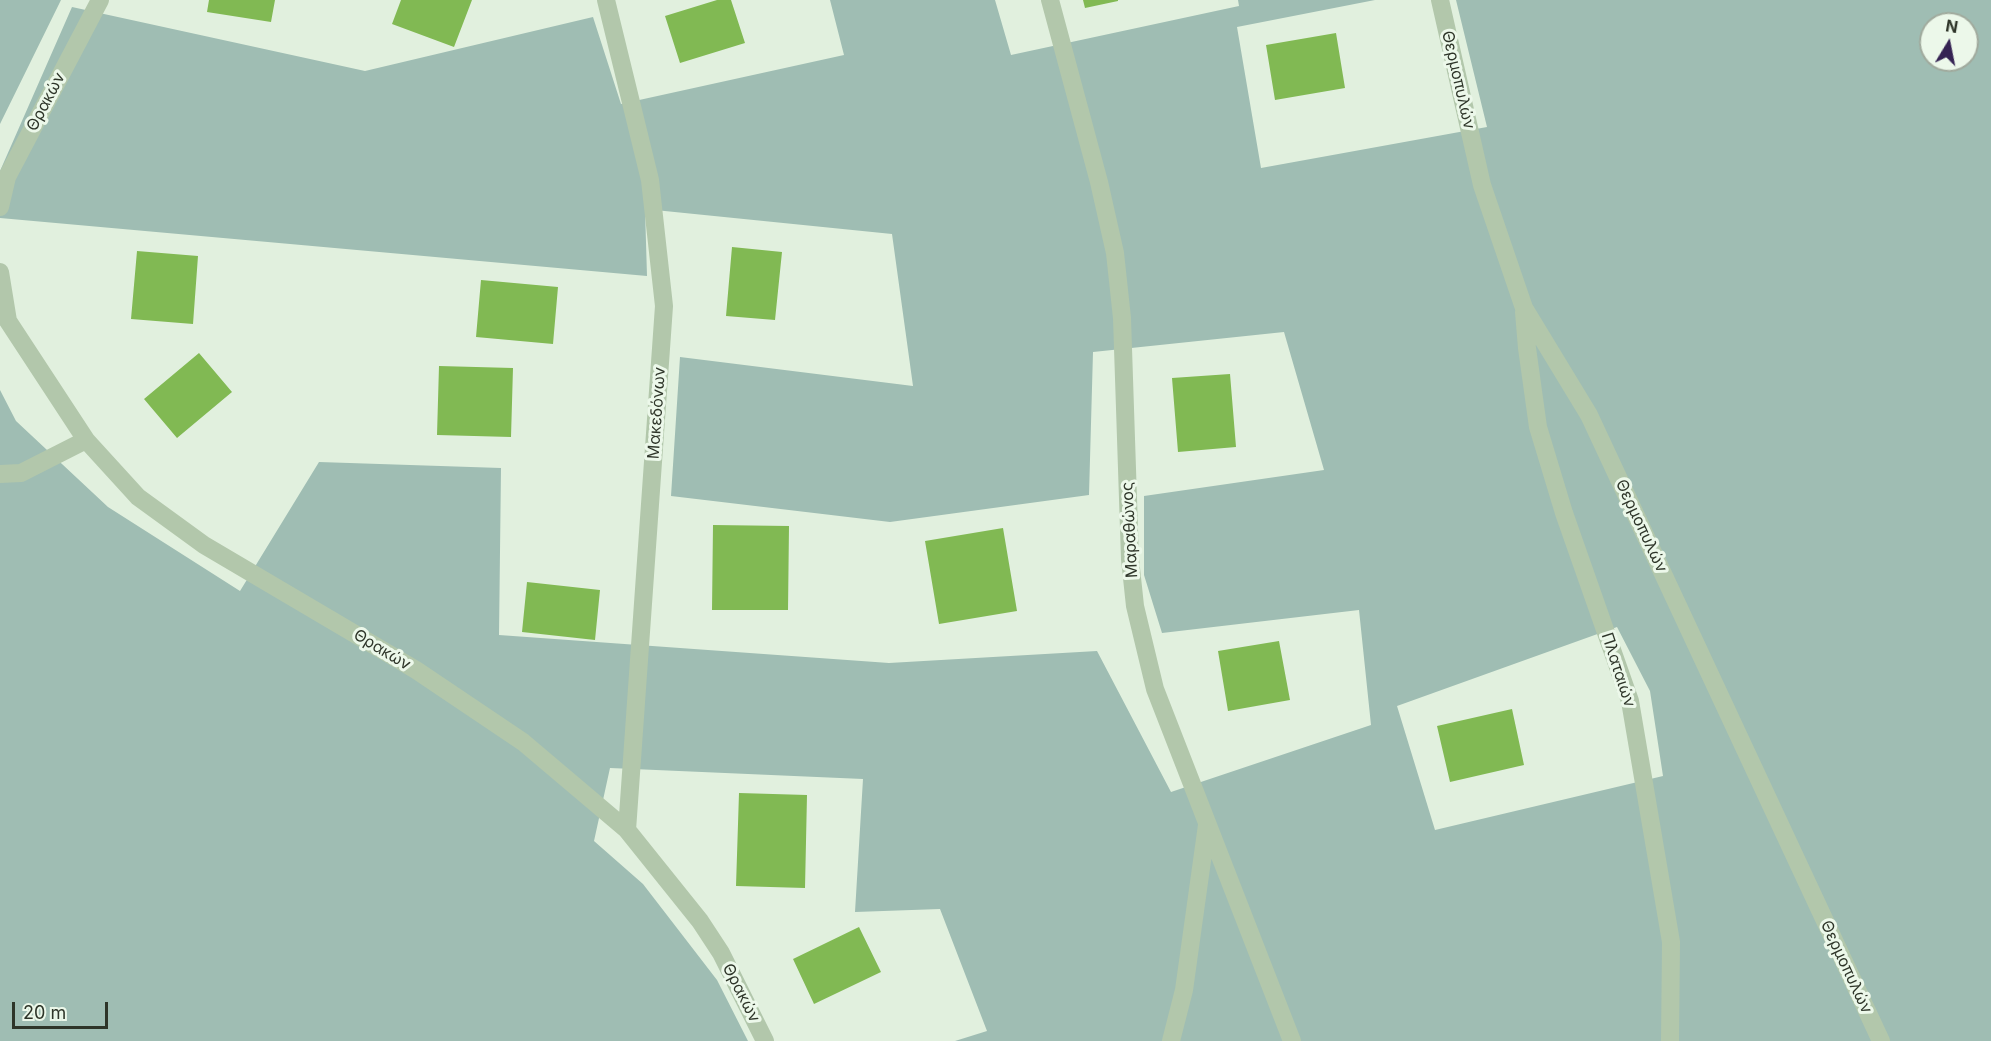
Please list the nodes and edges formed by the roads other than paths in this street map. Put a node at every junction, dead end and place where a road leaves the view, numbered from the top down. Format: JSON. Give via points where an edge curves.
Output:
{"nodes":[{"id":1,"x":100,"y":0,"type":"edge"},
{"id":2,"x":606,"y":0,"type":"edge"},
{"id":3,"x":1050,"y":0,"type":"edge"},
{"id":4,"x":1440,"y":0,"type":"edge"},
{"id":5,"x":0,"y":207,"type":"edge"},
{"id":6,"x":0,"y":272,"type":"edge"},
{"id":7,"x":1524,"y":308,"type":"junction"},
{"id":8,"x":86,"y":440,"type":"junction"},
{"id":9,"x":0,"y":474,"type":"edge"},
{"id":10,"x":1207,"y":824,"type":"junction"},
{"id":11,"x":627,"y":830,"type":"junction"},
{"id":12,"x":765,"y":1041,"type":"edge"},
{"id":13,"x":1171,"y":1041,"type":"edge"},
{"id":14,"x":1292,"y":1041,"type":"edge"},
{"id":15,"x":1670,"y":1041,"type":"edge"},
{"id":16,"x":1881,"y":1041,"type":"edge"}],
"edges":[{"from":1,"to":5,"type":"street","name":"Θρακών","via":[[7,177]]},
{"from":2,"to":11,"type":"street","name":"Μακεδόνων","via":[[650,180],[664,306]]},
{"from":3,"to":10,"type":"street","name":"Μαραθώνος","via":[[1115,253],[1122,318],[1128,525],[1135,606],[1155,689]]},
{"from":4,"to":7,"type":"street","name":"Θερμοπυλών","via":[[1482,185]]},
{"from":6,"to":8,"type":"street","name":"Θρακών","via":[[8,321]]},
{"from":7,"to":15,"type":"street","name":"Πλαταιών","via":[[1538,427],[1630,701],[1671,942]]},
{"from":7,"to":16,"type":"street","name":"Θερμοπυλών","via":[[1589,415]]},
{"from":8,"to":9,"type":"street","via":[[21,473]]},
{"from":8,"to":11,"type":"street","name":"Θρακών","via":[[147,504],[204,545],[416,670],[513,735]]},
{"from":10,"to":13,"type":"street","via":[[1184,990]]},
{"from":10,"to":14,"type":"street","name":"Μαραθώνος"},
{"from":11,"to":12,"type":"street","name":"Θρακών","via":[[721,953]]}]}
